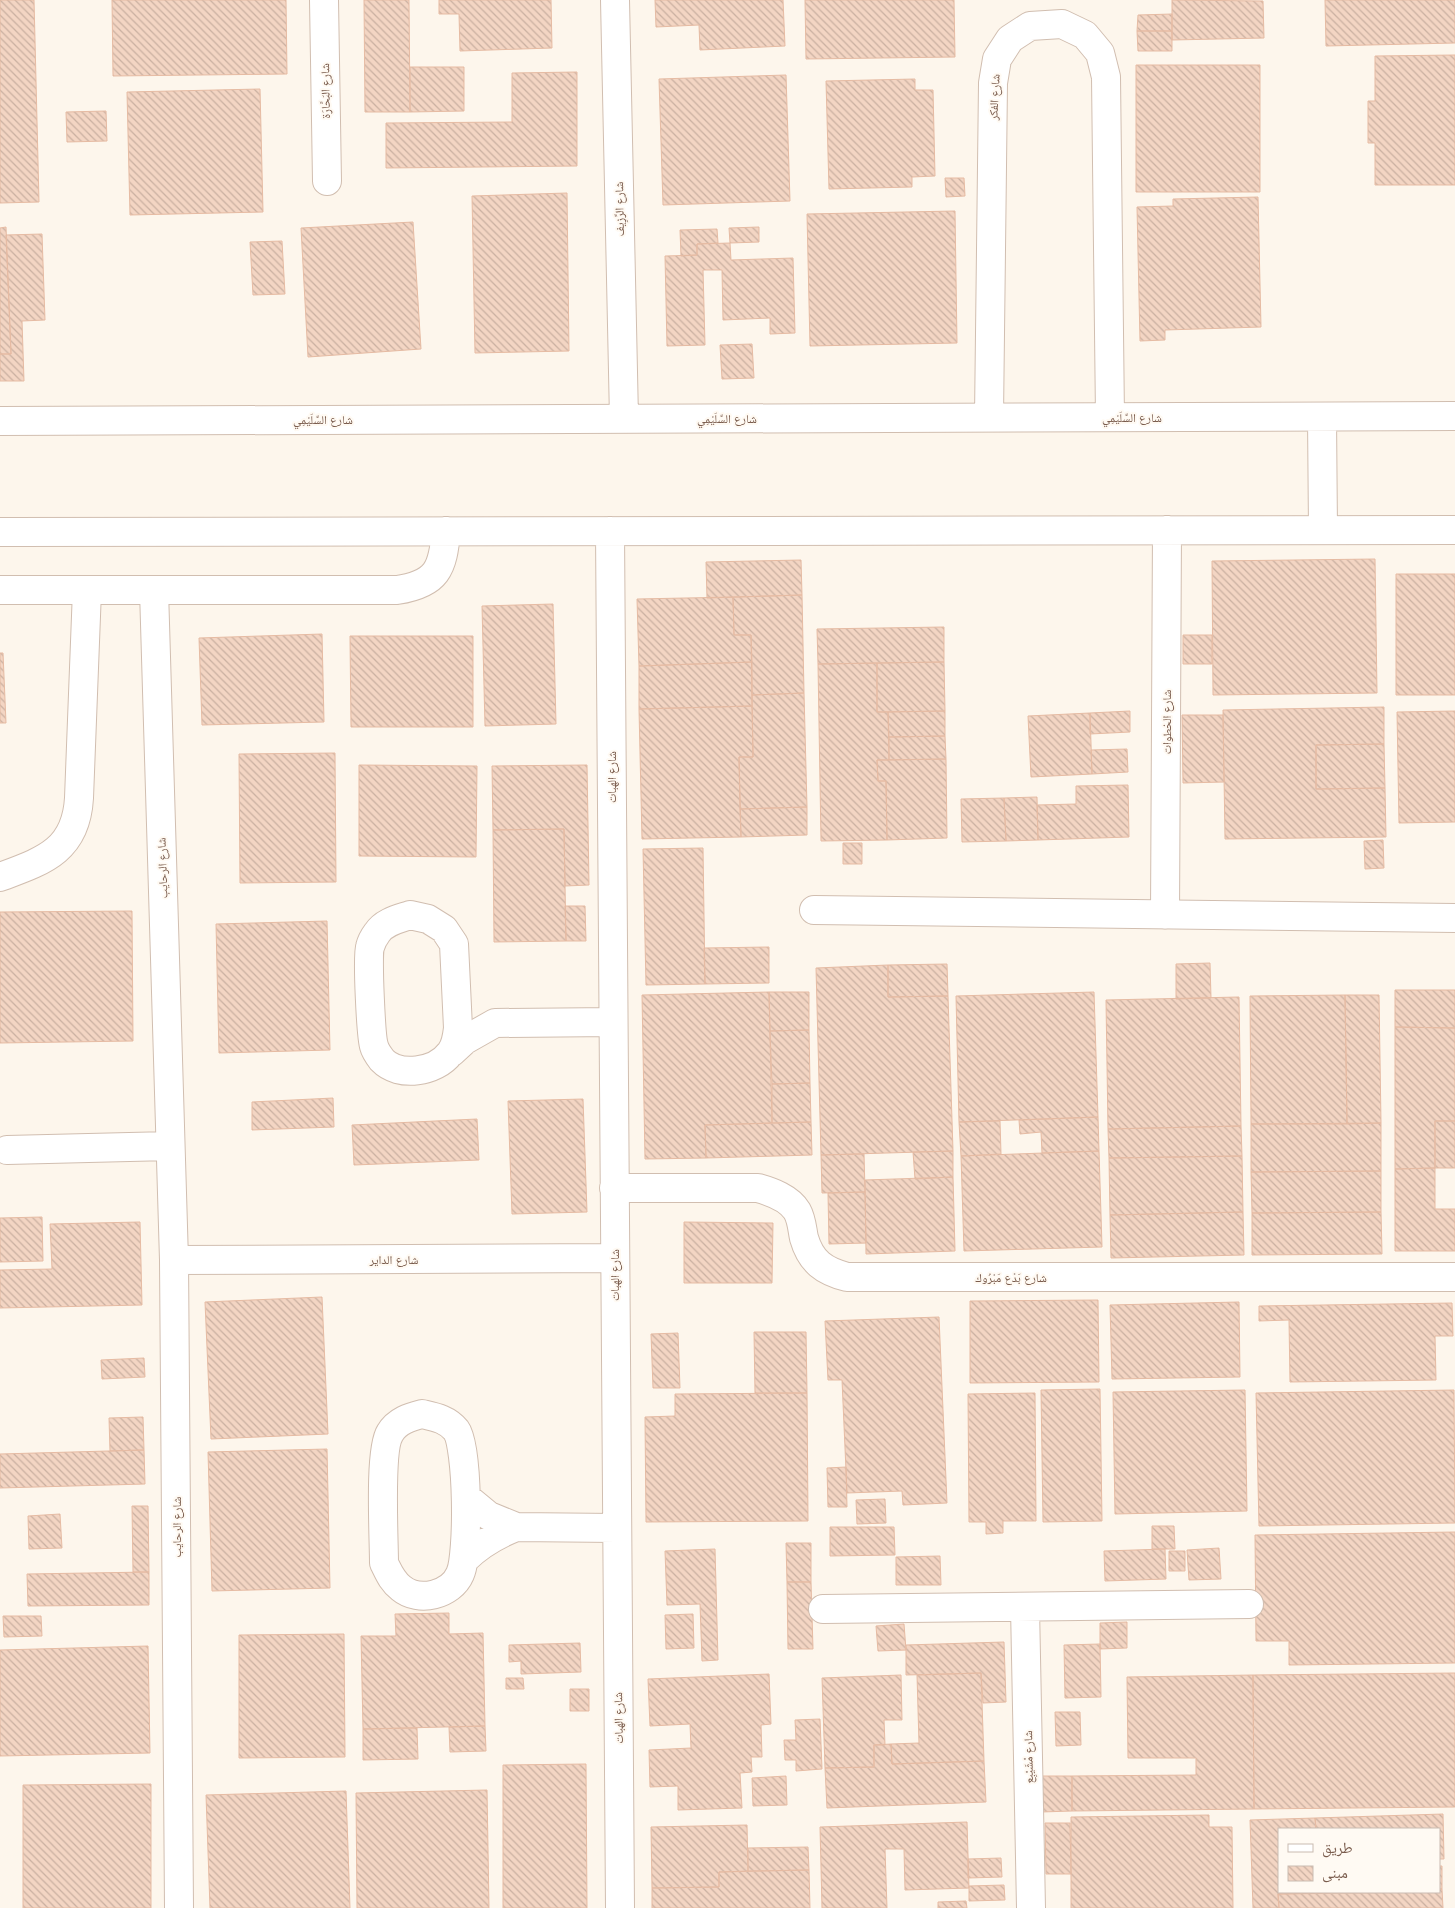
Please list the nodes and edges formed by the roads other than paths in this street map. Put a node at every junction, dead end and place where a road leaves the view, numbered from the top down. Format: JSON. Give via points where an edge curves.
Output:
{"nodes":[{"id":1,"x":324,"y":0,"type":"edge"},
{"id":2,"x":615,"y":0,"type":"edge"},
{"id":3,"x":327,"y":181,"type":"dead end"},
{"id":4,"x":1455,"y":416,"type":"edge"},
{"id":5,"x":989,"y":417,"type":"junction"},
{"id":6,"x":1110,"y":417,"type":"junction"},
{"id":7,"x":1322,"y":417,"type":"junction"},
{"id":8,"x":624,"y":418,"type":"junction"},
{"id":9,"x":0,"y":421,"type":"edge"},
{"id":10,"x":1167,"y":530,"type":"junction"},
{"id":11,"x":1324,"y":530,"type":"junction"},
{"id":12,"x":1455,"y":530,"type":"edge"},
{"id":13,"x":446,"y":531,"type":"junction"},
{"id":14,"x":610,"y":531,"type":"junction"},
{"id":15,"x":0,"y":532,"type":"edge"},
{"id":16,"x":0,"y":590,"type":"edge"},
{"id":17,"x":87,"y":590,"type":"junction"},
{"id":18,"x":154,"y":590,"type":"junction"},
{"id":19,"x":0,"y":877,"type":"edge"},
{"id":20,"x":814,"y":910,"type":"dead end"},
{"id":21,"x":1165,"y":915,"type":"junction"},
{"id":22,"x":1455,"y":918,"type":"edge"},
{"id":23,"x":456,"y":992,"type":"junction"},
{"id":24,"x":613,"y":1022,"type":"junction"},
{"id":25,"x":495,"y":1023,"type":"junction"},
{"id":26,"x":452,"y":1052,"type":"junction"},
{"id":27,"x":170,"y":1146,"type":"junction"},
{"id":28,"x":7,"y":1150,"type":"dead end"},
{"id":29,"x":614,"y":1188,"type":"junction"},
{"id":30,"x":614,"y":1258,"type":"junction"},
{"id":31,"x":174,"y":1260,"type":"junction"},
{"id":32,"x":1455,"y":1277,"type":"edge"},
{"id":33,"x":466,"y":1497,"type":"junction"},
{"id":34,"x":516,"y":1527,"type":"junction"},
{"id":35,"x":616,"y":1528,"type":"junction"},
{"id":36,"x":465,"y":1559,"type":"junction"},
{"id":37,"x":1249,"y":1604,"type":"dead end"},
{"id":38,"x":1025,"y":1607,"type":"junction"},
{"id":39,"x":823,"y":1609,"type":"dead end"},
{"id":40,"x":179,"y":1908,"type":"edge"},
{"id":41,"x":620,"y":1908,"type":"edge"},
{"id":42,"x":1031,"y":1908,"type":"edge"}],
"edges":[{"from":1,"to":3,"type":"street","name":"شارع البَحَّارَة"},
{"from":2,"to":8,"type":"street","name":"شارع الرِّزِيف"},
{"from":4,"to":7,"type":"street","name":"شارع السِّلَيْمِي"},
{"from":5,"to":6,"type":"street","name":"شارع السِّلَيْمِي"},
{"from":5,"to":6,"type":"street","name":"شارع الفكر","via":[[997,59],[1010,39],[1030,26],[1062,24],[1085,35],[1095,47],[1106,77]]},
{"from":5,"to":8,"type":"street","name":"شارع السِّلَيْمِي"},
{"from":6,"to":7,"type":"street","name":"شارع السِّلَيْمِي"},
{"from":7,"to":11,"type":"street"},
{"from":8,"to":9,"type":"street","name":"شارع السِّلَيْمِي"},
{"from":10,"to":11,"type":"street"},
{"from":10,"to":14,"type":"street"},
{"from":10,"to":21,"type":"street","name":"شارع الخطوات"},
{"from":11,"to":12,"type":"street"},
{"from":13,"to":14,"type":"street"},
{"from":13,"to":15,"type":"street"},
{"from":13,"to":18,"type":"street","via":[[440,566],[433,576],[410,588]]},
{"from":14,"to":24,"type":"street","name":"شارع الهبات"},
{"from":16,"to":17,"type":"street"},
{"from":17,"to":18,"type":"street"},
{"from":17,"to":19,"type":"street","via":[[78,806],[74,826],[67,839],[52,854]]},
{"from":18,"to":27,"type":"street","name":"شارع الرحايب"},
{"from":20,"to":21,"type":"street"},
{"from":21,"to":22,"type":"street"},
{"from":23,"to":25,"type":"street","via":[[467,1005]]},
{"from":23,"to":26,"type":"street","via":[[458,1028]]},
{"from":23,"to":26,"type":"street","via":[[454,944],[444,929],[428,918],[410,916],[392,920],[377,932],[369,948],[374,1048],[382,1060],[395,1069],[414,1071],[431,1068]]},
{"from":24,"to":25,"type":"street"},
{"from":24,"to":29,"type":"street","name":"شارع الهبات"},
{"from":25,"to":26,"type":"street","via":[[465,1040]]},
{"from":27,"to":28,"type":"street"},
{"from":27,"to":31,"type":"street","name":"شارع الرحايب"},
{"from":29,"to":30,"type":"street","name":"شارع الهبات"},
{"from":29,"to":32,"type":"street","name":"شارع بَدْع مَبْرُوك","via":[[758,1188],[772,1192],[796,1210],[810,1252],[819,1265],[847,1277]]},
{"from":30,"to":31,"type":"street","name":"شارع الداير"},
{"from":30,"to":35,"type":"street","name":"شارع الهبات"},
{"from":31,"to":40,"type":"street","name":"شارع الرحايب"},
{"from":33,"to":34,"type":"street","via":[[489,1516]]},
{"from":33,"to":36,"type":"street"},
{"from":33,"to":36,"type":"street","via":[[463,1449],[456,1430],[441,1418],[422,1414],[403,1419],[390,1433],[384,1451],[384,1563],[391,1578],[403,1590],[418,1595],[435,1595],[450,1587],[460,1575]]},
{"from":34,"to":35,"type":"street"},
{"from":34,"to":36,"type":"street","via":[[488,1540]]},
{"from":35,"to":41,"type":"street","name":"شارع الهبات"},
{"from":37,"to":38,"type":"street"},
{"from":38,"to":39,"type":"street"},
{"from":38,"to":42,"type":"street","name":"شارع مْشَيْبِع"}]}
